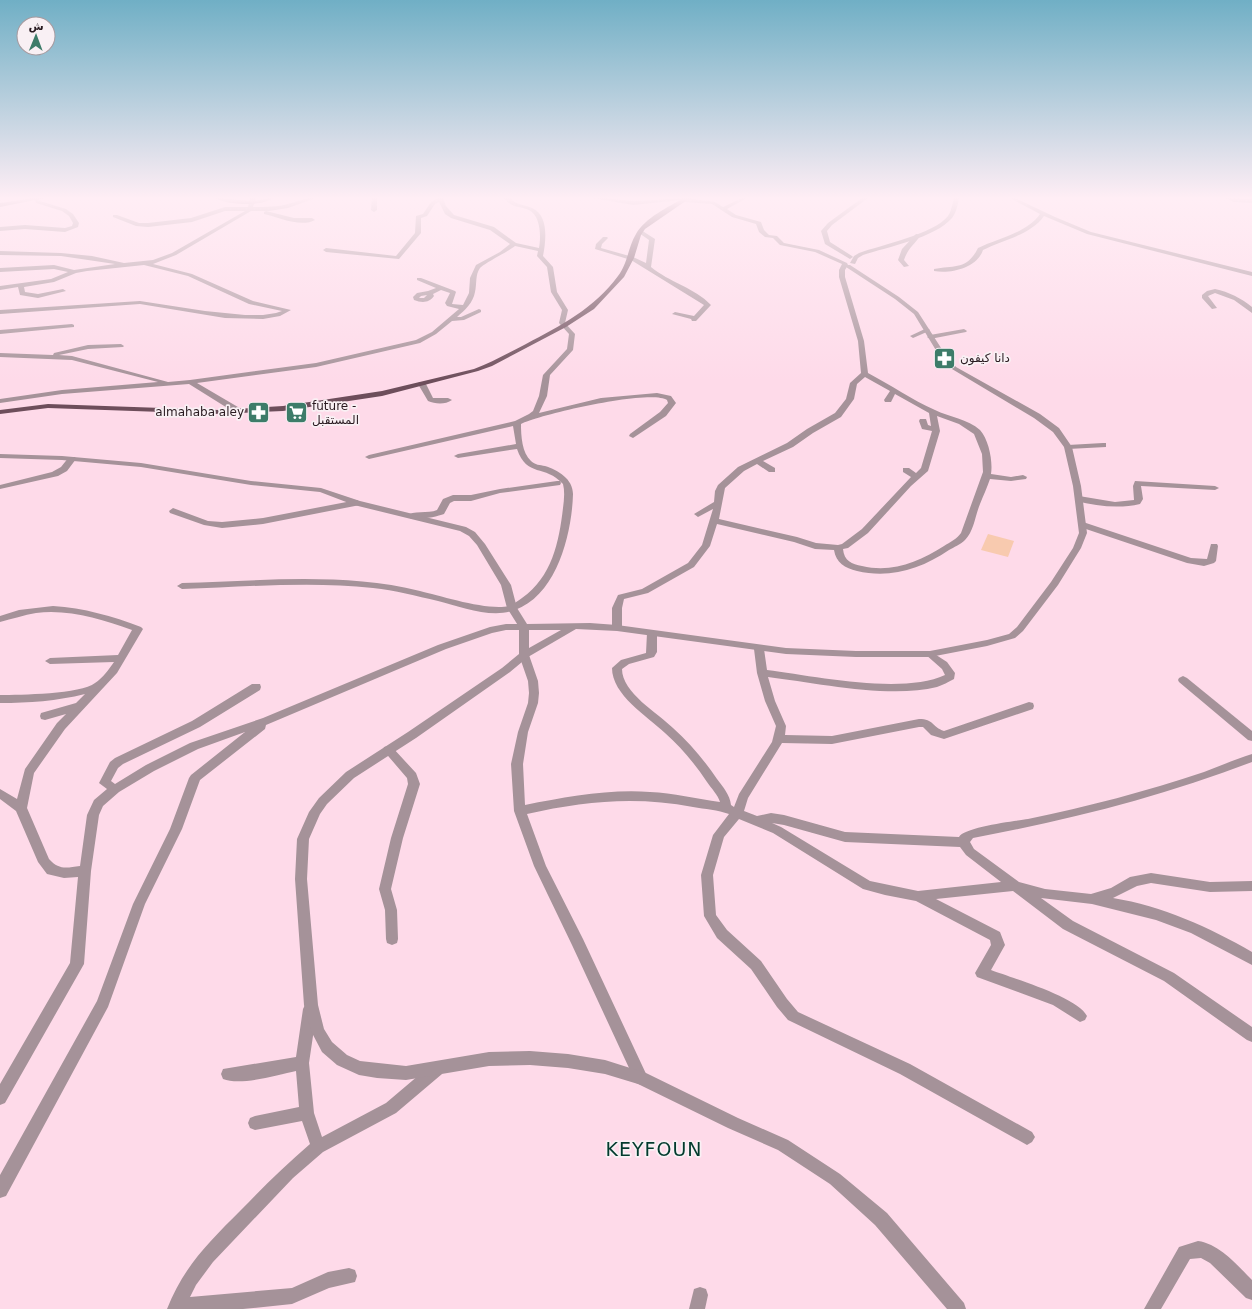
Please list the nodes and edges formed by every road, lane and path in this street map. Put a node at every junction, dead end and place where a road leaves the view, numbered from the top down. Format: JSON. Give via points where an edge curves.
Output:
{"nodes":[{"id":1,"x":95,"y":259,"type":"edge"},
{"id":2,"x":160,"y":259,"type":"edge"},
{"id":3,"x":491,"y":259,"type":"edge"},
{"id":4,"x":543,"y":259,"type":"edge"},
{"id":5,"x":630,"y":259,"type":"joint"},
{"id":6,"x":649,"y":259,"type":"edge"},
{"id":7,"x":836,"y":259,"type":"edge"},
{"id":8,"x":843,"y":259,"type":"edge"},
{"id":9,"x":854,"y":259,"type":"edge"},
{"id":10,"x":901,"y":259,"type":"edge"},
{"id":11,"x":976,"y":259,"type":"edge"},
{"id":12,"x":1191,"y":259,"type":"edge"},
{"id":13,"x":146,"y":264,"type":"junction"},
{"id":14,"x":848,"y":264,"type":"junction"},
{"id":15,"x":130,"y":265,"type":"junction"},
{"id":16,"x":906,"y":266,"type":"dead end"},
{"id":17,"x":648,"y":267,"type":"junction"},
{"id":18,"x":0,"y":270,"type":"edge"},
{"id":19,"x":936,"y":270,"type":"dead end"},
{"id":20,"x":74,"y":272,"type":"junction"},
{"id":21,"x":1252,"y":274,"type":"edge"},
{"id":22,"x":418,"y":279,"type":"dead end"},
{"id":23,"x":21,"y":286,"type":"junction"},
{"id":24,"x":0,"y":288,"type":"edge"},
{"id":25,"x":440,"y":288,"type":"junction"},
{"id":26,"x":63,"y":291,"type":"dead end"},
{"id":27,"x":429,"y":293,"type":"dead end"},
{"id":28,"x":465,"y":307,"type":"junction"},
{"id":29,"x":1214,"y":308,"type":"dead end"},
{"id":30,"x":479,"y":311,"type":"dead end"},
{"id":31,"x":1252,"y":311,"type":"edge"},
{"id":32,"x":0,"y":312,"type":"edge"},
{"id":33,"x":675,"y":314,"type":"dead end"},
{"id":34,"x":451,"y":319,"type":"junction"},
{"id":35,"x":72,"y":326,"type":"dead end"},
{"id":36,"x":564,"y":326,"type":"junction"},
{"id":37,"x":964,"y":330,"type":"dead end"},
{"id":38,"x":0,"y":332,"type":"edge"},
{"id":39,"x":928,"y":334,"type":"junction"},
{"id":40,"x":913,"y":336,"type":"dead end"},
{"id":41,"x":121,"y":346,"type":"dead end"},
{"id":42,"x":0,"y":355,"type":"edge"},
{"id":43,"x":44,"y":356,"type":"junction"},
{"id":44,"x":865,"y":374,"type":"junction"},
{"id":45,"x":190,"y":382,"type":"junction"},
{"id":46,"x":173,"y":384,"type":"junction"},
{"id":47,"x":422,"y":384,"type":"junction"},
{"id":48,"x":893,"y":391,"type":"junction"},
{"id":49,"x":448,"y":400,"type":"dead end"},
{"id":50,"x":888,"y":400,"type":"dead end"},
{"id":51,"x":0,"y":401,"type":"edge"},
{"id":52,"x":0,"y":412,"type":"edge"},
{"id":53,"x":240,"y":412,"type":"junction"},
{"id":54,"x":933,"y":412,"type":"junction"},
{"id":55,"x":532,"y":416,"type":"junction"},
{"id":56,"x":923,"y":421,"type":"dead end"},
{"id":57,"x":518,"y":423,"type":"junction"},
{"id":58,"x":936,"y":429,"type":"junction"},
{"id":59,"x":633,"y":436,"type":"dead end"},
{"id":60,"x":1103,"y":444,"type":"dead end"},
{"id":61,"x":520,"y":446,"type":"junction"},
{"id":62,"x":1068,"y":447,"type":"junction"},
{"id":63,"x":458,"y":456,"type":"dead end"},
{"id":64,"x":1,"y":457,"type":"edge"},
{"id":65,"x":370,"y":457,"type":"dead end"},
{"id":66,"x":72,"y":459,"type":"junction"},
{"id":67,"x":757,"y":462,"type":"junction"},
{"id":68,"x":772,"y":470,"type":"dead end"},
{"id":69,"x":906,"y":470,"type":"dead end"},
{"id":70,"x":987,"y":476,"type":"junction"},
{"id":71,"x":916,"y":477,"type":"junction"},
{"id":72,"x":1023,"y":477,"type":"dead end"},
{"id":73,"x":558,"y":483,"type":"dead end"},
{"id":74,"x":0,"y":487,"type":"edge"},
{"id":75,"x":1215,"y":488,"type":"dead end"},
{"id":76,"x":1078,"y":499,"type":"junction"},
{"id":77,"x":357,"y":503,"type":"junction"},
{"id":78,"x":718,"y":503,"type":"junction"},
{"id":79,"x":173,"y":511,"type":"dead end"},
{"id":80,"x":698,"y":514,"type":"dead end"},
{"id":81,"x":410,"y":516,"type":"junction"},
{"id":82,"x":714,"y":521,"type":"junction"},
{"id":83,"x":1083,"y":526,"type":"junction"},
{"id":84,"x":1214,"y":546,"type":"dead end"},
{"id":85,"x":838,"y":548,"type":"junction"},
{"id":86,"x":182,"y":586,"type":"dead end"},
{"id":87,"x":512,"y":608,"type":"junction"},
{"id":88,"x":0,"y":619,"type":"edge"},
{"id":89,"x":575,"y":626,"type":"junction"},
{"id":90,"x":524,"y":627,"type":"junction"},
{"id":91,"x":616,"y":628,"type":"junction"},
{"id":92,"x":652,"y":633,"type":"junction"},
{"id":93,"x":759,"y":648,"type":"junction"},
{"id":94,"x":930,"y":654,"type":"junction"},
{"id":95,"x":524,"y":655,"type":"junction"},
{"id":96,"x":121,"y":658,"type":"junction"},
{"id":97,"x":50,"y":661,"type":"dead end"},
{"id":98,"x":762,"y":673,"type":"junction"},
{"id":99,"x":1183,"y":680,"type":"dead end"},
{"id":100,"x":99,"y":686,"type":"junction"},
{"id":101,"x":256,"y":687,"type":"dead end"},
{"id":102,"x":0,"y":699,"type":"edge"},
{"id":103,"x":80,"y":706,"type":"junction"},
{"id":104,"x":1029,"y":706,"type":"dead end"},
{"id":105,"x":45,"y":716,"type":"dead end"},
{"id":106,"x":267,"y":721,"type":"junction"},
{"id":107,"x":1252,"y":737,"type":"edge"},
{"id":108,"x":779,"y":739,"type":"junction"},
{"id":109,"x":388,"y":750,"type":"junction"},
{"id":110,"x":1252,"y":758,"type":"edge"},
{"id":111,"x":115,"y":789,"type":"junction"},
{"id":112,"x":0,"y":793,"type":"edge"},
{"id":113,"x":21,"y":808,"type":"junction"},
{"id":114,"x":732,"y":810,"type":"junction"},
{"id":115,"x":520,"y":811,"type":"junction"},
{"id":116,"x":757,"y":821,"type":"junction"},
{"id":117,"x":964,"y":842,"type":"junction"},
{"id":118,"x":85,"y":871,"type":"junction"},
{"id":119,"x":1014,"y":886,"type":"junction"},
{"id":120,"x":1252,"y":886,"type":"edge"},
{"id":121,"x":918,"y":896,"type":"junction"},
{"id":122,"x":1091,"y":900,"type":"junction"},
{"id":123,"x":392,"y":939,"type":"dead end"},
{"id":124,"x":1252,"y":959,"type":"edge"},
{"id":125,"x":311,"y":1005,"type":"junction"},
{"id":126,"x":1080,"y":1016,"type":"dead end"},
{"id":127,"x":1252,"y":1035,"type":"edge"},
{"id":128,"x":302,"y":1063,"type":"junction"},
{"id":129,"x":437,"y":1069,"type":"junction"},
{"id":130,"x":228,"y":1074,"type":"dead end"},
{"id":131,"x":641,"y":1078,"type":"junction"},
{"id":132,"x":0,"y":1098,"type":"edge"},
{"id":133,"x":307,"y":1113,"type":"junction"},
{"id":134,"x":254,"y":1123,"type":"dead end"},
{"id":135,"x":1027,"y":1137,"type":"dead end"},
{"id":136,"x":318,"y":1147,"type":"junction"},
{"id":137,"x":0,"y":1190,"type":"edge"},
{"id":138,"x":349,"y":1276,"type":"dead end"},
{"id":139,"x":1252,"y":1292,"type":"edge"},
{"id":140,"x":175,"y":1308,"type":"edge"},
{"id":141,"x":958,"y":1309,"type":"edge"},
{"id":142,"x":1152,"y":1309,"type":"edge"}],
"edges":[{"from":1,"to":15,"type":"street"},
{"from":2,"to":13,"type":"street"},
{"from":3,"to":28,"type":"street","via":[[478,266],[473,278],[472,293]]},
{"from":4,"to":36,"type":"street","via":[[550,267],[554,294],[565,310],[562,323]]},
{"from":5,"to":17,"type":"street"},
{"from":5,"to":36,"type":"main road","via":[[617,284],[592,308]]},
{"from":6,"to":17,"type":"street"},
{"from":7,"to":14,"type":"street"},
{"from":8,"to":14,"type":"street"},
{"from":9,"to":14,"type":"street"},
{"from":10,"to":16,"type":"street"},
{"from":11,"to":19,"type":"street","via":[[957,267]]},
{"from":12,"to":21,"type":"street"},
{"from":13,"to":15,"type":"street"},
{"from":13,"to":32,"type":"street","via":[[190,275],[251,303],[288,310],[269,316],[246,318],[205,314],[143,302]]},
{"from":14,"to":39,"type":"street","via":[[916,313]]},
{"from":14,"to":44,"type":"street","via":[[845,285],[861,341]]},
{"from":15,"to":20,"type":"street"},
{"from":17,"to":33,"type":"street","via":[[708,306],[695,320]]},
{"from":18,"to":20,"type":"street","via":[[54,267]]},
{"from":20,"to":23,"type":"street","via":[[52,281]]},
{"from":22,"to":25,"type":"street"},
{"from":23,"to":24,"type":"street"},
{"from":23,"to":26,"type":"street","via":[[22,294],[38,296]]},
{"from":25,"to":27,"type":"street"},
{"from":25,"to":28,"type":"street","via":[[453,292],[449,305]]},
{"from":28,"to":34,"type":"street"},
{"from":29,"to":31,"type":"street","via":[[1205,298],[1209,292],[1231,296]]},
{"from":30,"to":34,"type":"street","via":[[462,319]]},
{"from":34,"to":45,"type":"street","via":[[428,337],[401,346],[323,364]]},
{"from":35,"to":38,"type":"street"},
{"from":36,"to":47,"type":"main road","via":[[490,365]]},
{"from":36,"to":55,"type":"street","via":[[572,334],[570,350],[547,374],[540,403]]},
{"from":37,"to":39,"type":"street"},
{"from":39,"to":40,"type":"street"},
{"from":39,"to":62,"type":"street","via":[[946,361],[954,368],[1036,416],[1056,430]]},
{"from":41,"to":43,"type":"street","via":[[88,347]]},
{"from":42,"to":43,"type":"street"},
{"from":43,"to":46,"type":"street","via":[[82,360]]},
{"from":44,"to":48,"type":"street"},
{"from":44,"to":67,"type":"street","via":[[854,383],[850,399],[838,414],[790,445]]},
{"from":45,"to":46,"type":"street"},
{"from":45,"to":53,"type":"street"},
{"from":46,"to":51,"type":"street","via":[[62,392]]},
{"from":47,"to":49,"type":"street","via":[[430,400]]},
{"from":47,"to":53,"type":"main road","via":[[355,398]]},
{"from":48,"to":50,"type":"street"},
{"from":48,"to":54,"type":"street"},
{"from":52,"to":53,"type":"main road","via":[[48,406],[84,406]]},
{"from":54,"to":58,"type":"street"},
{"from":54,"to":70,"type":"street","via":[[977,432],[988,462]]},
{"from":55,"to":57,"type":"street"},
{"from":55,"to":59,"type":"street","via":[[601,400],[657,395],[669,398],[672,403],[663,414]]},
{"from":56,"to":58,"type":"street","via":[[925,427]]},
{"from":57,"to":61,"type":"street"},
{"from":57,"to":65,"type":"street"},
{"from":58,"to":71,"type":"street","via":[[925,469]]},
{"from":60,"to":62,"type":"street"},
{"from":61,"to":63,"type":"street"},
{"from":61,"to":87,"type":"street","via":[[528,463],[545,469],[566,483],[568,493],[562,543],[546,580],[536,593]]},
{"from":62,"to":76,"type":"street","via":[[1078,486]]},
{"from":64,"to":66,"type":"street"},
{"from":66,"to":74,"type":"street","via":[[64,469],[55,474]]},
{"from":66,"to":77,"type":"street","via":[[141,465],[251,483],[321,490]]},
{"from":67,"to":68,"type":"street"},
{"from":67,"to":78,"type":"street","via":[[741,469],[724,483],[719,491]]},
{"from":69,"to":71,"type":"street"},
{"from":70,"to":72,"type":"street","via":[[1011,479]]},
{"from":70,"to":85,"type":"street","via":[[962,538],[924,563],[894,572],[865,571],[842,562]]},
{"from":71,"to":85,"type":"street","via":[[865,531],[849,544]]},
{"from":73,"to":81,"type":"street","via":[[471,498],[453,498],[446,501],[442,512]]},
{"from":75,"to":76,"type":"street","via":[[1138,483],[1137,502],[1110,503]]},
{"from":76,"to":83,"type":"street"},
{"from":77,"to":79,"type":"street","via":[[263,521],[222,525],[207,523]]},
{"from":77,"to":81,"type":"street"},
{"from":78,"to":80,"type":"street"},
{"from":78,"to":82,"type":"street"},
{"from":81,"to":87,"type":"street","via":[[462,529],[472,534],[506,585]]},
{"from":82,"to":85,"type":"street","via":[[815,546]]},
{"from":82,"to":91,"type":"street","via":[[706,546],[691,565],[645,591],[618,600]]},
{"from":83,"to":84,"type":"street","via":[[1201,563],[1211,561]]},
{"from":83,"to":94,"type":"street","via":[[1074,553],[1055,583],[1017,632],[988,644]]},
{"from":86,"to":87,"type":"street","via":[[294,583],[373,585],[474,607]]},
{"from":87,"to":90,"type":"street"},
{"from":88,"to":96,"type":"street","via":[[16,613],[37,610],[71,609],[111,619],[138,629]]},
{"from":89,"to":90,"type":"street"},
{"from":89,"to":91,"type":"street"},
{"from":89,"to":95,"type":"street"},
{"from":90,"to":95,"type":"street"},
{"from":90,"to":106,"type":"street","via":[[490,630],[442,647]]},
{"from":91,"to":92,"type":"street"},
{"from":92,"to":93,"type":"street"},
{"from":92,"to":114,"type":"street","via":[[650,655],[625,662],[616,668],[616,676],[627,692],[669,730],[700,763]]},
{"from":93,"to":94,"type":"street","via":[[786,652]]},
{"from":93,"to":98,"type":"street"},
{"from":94,"to":98,"type":"street","via":[[946,667],[950,678],[939,684],[920,688],[870,686]]},
{"from":95,"to":109,"type":"street"},
{"from":95,"to":115,"type":"street","via":[[533,681],[534,693],[517,764]]},
{"from":96,"to":97,"type":"street"},
{"from":96,"to":100,"type":"street"},
{"from":98,"to":108,"type":"street","via":[[781,726]]},
{"from":99,"to":107,"type":"street"},
{"from":100,"to":102,"type":"street","via":[[62,696]]},
{"from":100,"to":103,"type":"street"},
{"from":101,"to":111,"type":"street","via":[[196,724],[119,761],[114,765],[105,784]]},
{"from":103,"to":105,"type":"street"},
{"from":103,"to":113,"type":"street","via":[[61,726],[29,772]]},
{"from":104,"to":108,"type":"street","via":[[944,735],[935,732],[926,723],[919,723],[832,740]]},
{"from":106,"to":111,"type":"street","via":[[194,746]]},
{"from":106,"to":137,"type":"street","via":[[196,778],[176,829],[139,904],[103,1003]]},
{"from":108,"to":114,"type":"street"},
{"from":109,"to":123,"type":"street","via":[[412,776],[414,784],[397,838],[385,889],[391,910]]},
{"from":109,"to":125,"type":"street","via":[[350,775],[323,801],[315,812],[304,839],[301,879]]},
{"from":110,"to":117,"type":"street","via":[[1207,775],[1119,802],[970,834],[965,837]]},
{"from":111,"to":118,"type":"street","via":[[98,803],[93,815]]},
{"from":112,"to":113,"type":"street"},
{"from":113,"to":118,"type":"street","via":[[44,862],[51,870],[64,873]]},
{"from":114,"to":115,"type":"street","via":[[663,798],[622,796]]},
{"from":114,"to":116,"type":"street"},
{"from":114,"to":135,"type":"street","via":[[719,834],[707,875],[710,916],[722,934],[756,965],[793,1016],[905,1069]]},
{"from":115,"to":131,"type":"street","via":[[540,866]]},
{"from":116,"to":117,"type":"street","via":[[771,818],[784,820],[845,837]]},
{"from":116,"to":121,"type":"street","via":[[777,830],[857,880],[885,890]]},
{"from":117,"to":119,"type":"street","via":[[970,852]]},
{"from":118,"to":132,"type":"street","via":[[77,964]]},
{"from":119,"to":121,"type":"street"},
{"from":119,"to":122,"type":"street","via":[[1045,894]]},
{"from":119,"to":127,"type":"street","via":[[1068,925],[1169,977]]},
{"from":120,"to":122,"type":"street","via":[[1210,887],[1151,878],[1134,880],[1115,892]]},
{"from":121,"to":126,"type":"street","via":[[995,936],[998,945],[982,973],[1058,1001]]},
{"from":122,"to":124,"type":"street","via":[[1119,904],[1197,928]]},
{"from":125,"to":128,"type":"street"},
{"from":125,"to":129,"type":"street","via":[[318,1031],[327,1046],[342,1060],[359,1068],[377,1072],[406,1073]]},
{"from":128,"to":130,"type":"street","via":[[249,1073]]},
{"from":128,"to":133,"type":"street"},
{"from":129,"to":131,"type":"street","via":[[489,1059],[530,1058],[605,1067]]},
{"from":129,"to":136,"type":"street","via":[[391,1108]]},
{"from":131,"to":141,"type":"street","via":[[784,1145],[835,1179],[881,1219]]},
{"from":133,"to":134,"type":"street"},
{"from":133,"to":136,"type":"street"},
{"from":136,"to":140,"type":"street","via":[[288,1173],[207,1256],[190,1279]]},
{"from":138,"to":140,"type":"street","via":[[328,1280],[292,1296]]},
{"from":139,"to":142,"type":"street","via":[[1213,1256],[1202,1250],[1194,1250],[1185,1254]]}]}
